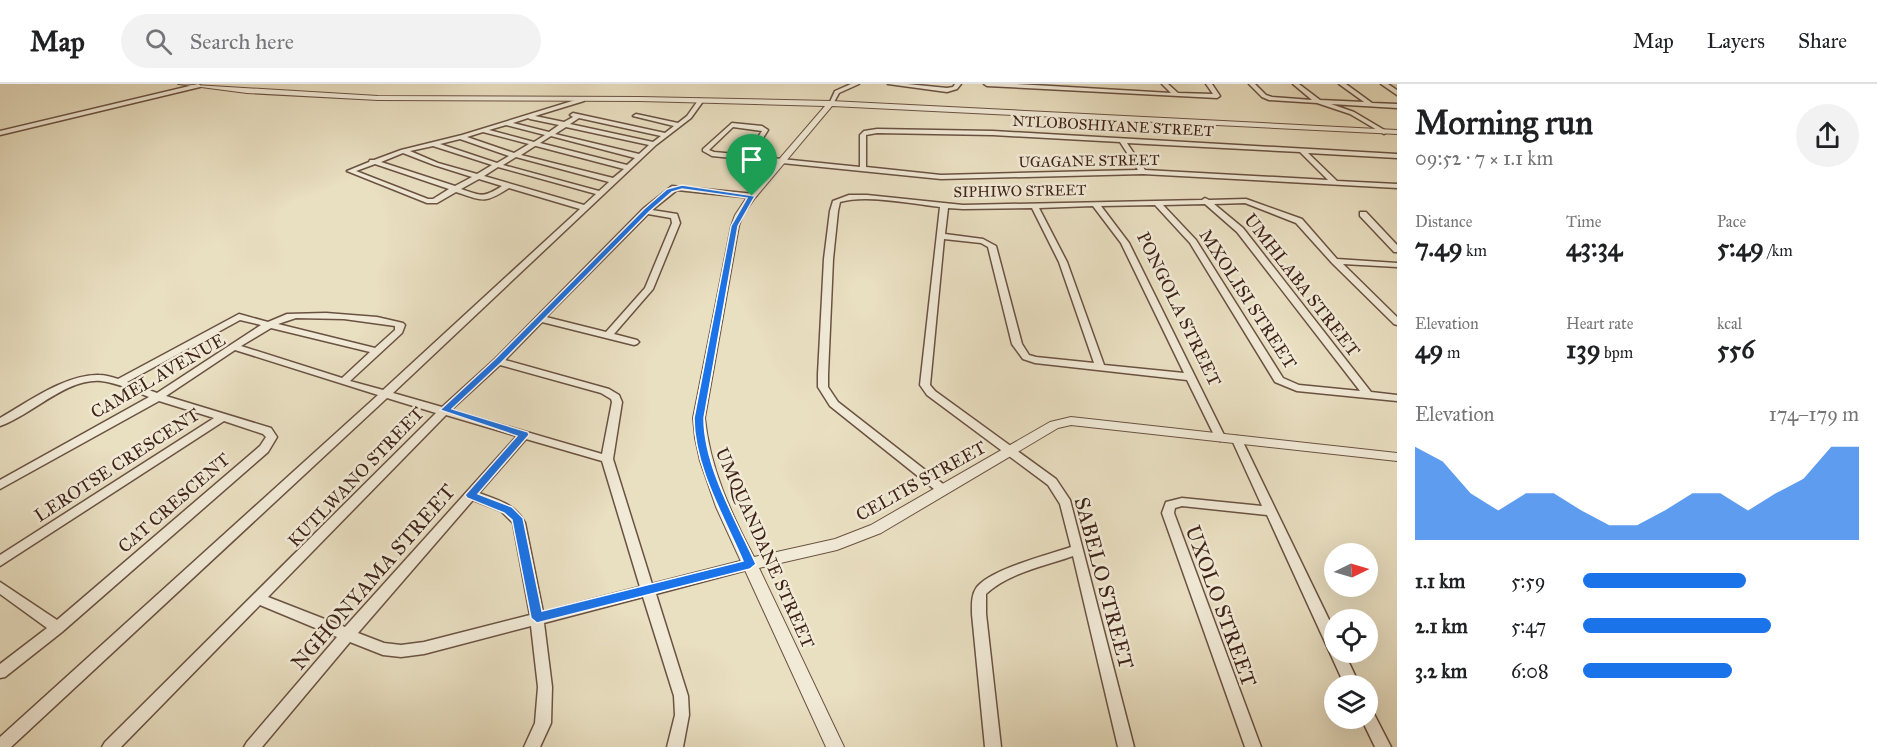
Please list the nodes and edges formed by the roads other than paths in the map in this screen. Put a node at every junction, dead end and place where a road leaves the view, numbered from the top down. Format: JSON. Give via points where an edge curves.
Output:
{"nodes":[{"id":1,"x":181,"y":84,"type":"edge"},
{"id":2,"x":856,"y":84,"type":"edge"},
{"id":3,"x":891,"y":84,"type":"edge"},
{"id":4,"x":958,"y":84,"type":"edge"},
{"id":5,"x":987,"y":84,"type":"edge"},
{"id":6,"x":1165,"y":84,"type":"edge"},
{"id":7,"x":1209,"y":84,"type":"edge"},
{"id":8,"x":1252,"y":84,"type":"edge"},
{"id":9,"x":1296,"y":84,"type":"edge"},
{"id":10,"x":1342,"y":84,"type":"edge"},
{"id":11,"x":1384,"y":84,"type":"edge"},
{"id":12,"x":198,"y":86,"type":"junction"},
{"id":13,"x":1031,"y":86,"type":"edge"},
{"id":14,"x":1077,"y":87,"type":"edge"},
{"id":15,"x":1397,"y":93,"type":"edge"},
{"id":16,"x":1176,"y":95,"type":"junction"},
{"id":17,"x":582,"y":100,"type":"junction"},
{"id":18,"x":701,"y":100,"type":"junction"},
{"id":19,"x":1319,"y":102,"type":"junction"},
{"id":20,"x":831,"y":103,"type":"junction"},
{"id":21,"x":1371,"y":105,"type":"junction"},
{"id":22,"x":1397,"y":106,"type":"edge"},
{"id":23,"x":555,"y":109,"type":"junction"},
{"id":24,"x":527,"y":116,"type":"junction"},
{"id":25,"x":578,"y":116,"type":"junction"},
{"id":26,"x":636,"y":116,"type":"dead end"},
{"id":27,"x":505,"y":123,"type":"junction"},
{"id":28,"x":679,"y":124,"type":"junction"},
{"id":29,"x":563,"y":126,"type":"junction"},
{"id":30,"x":481,"y":130,"type":"junction"},
{"id":31,"x":1384,"y":132,"type":"junction"},
{"id":32,"x":1397,"y":132,"type":"edge"},
{"id":33,"x":0,"y":134,"type":"edge"},
{"id":34,"x":549,"y":135,"type":"junction"},
{"id":35,"x":667,"y":135,"type":"junction"},
{"id":36,"x":459,"y":137,"type":"junction"},
{"id":37,"x":1122,"y":140,"type":"junction"},
{"id":38,"x":431,"y":143,"type":"junction"},
{"id":39,"x":654,"y":144,"type":"junction"},
{"id":40,"x":532,"y":145,"type":"junction"},
{"id":41,"x":403,"y":151,"type":"junction"},
{"id":42,"x":1302,"y":151,"type":"junction"},
{"id":43,"x":514,"y":155,"type":"junction"},
{"id":44,"x":1397,"y":156,"type":"edge"},
{"id":45,"x":641,"y":157,"type":"junction"},
{"id":46,"x":748,"y":158,"type":"junction"},
{"id":47,"x":371,"y":161,"type":"junction"},
{"id":48,"x":782,"y":162,"type":"junction"},
{"id":49,"x":497,"y":165,"type":"junction"},
{"id":50,"x":629,"y":168,"type":"junction"},
{"id":51,"x":863,"y":169,"type":"junction"},
{"id":52,"x":1143,"y":172,"type":"junction"},
{"id":53,"x":477,"y":176,"type":"junction"},
{"id":54,"x":615,"y":181,"type":"junction"},
{"id":55,"x":1334,"y":182,"type":"junction"},
{"id":56,"x":508,"y":185,"type":"junction"},
{"id":57,"x":1397,"y":186,"type":"edge"},
{"id":58,"x":454,"y":189,"type":"junction"},
{"id":59,"x":602,"y":194,"type":"junction"},
{"id":60,"x":752,"y":196,"type":"junction"},
{"id":61,"x":1205,"y":200,"type":"junction"},
{"id":62,"x":1156,"y":202,"type":"junction"},
{"id":63,"x":1095,"y":204,"type":"junction"},
{"id":64,"x":1034,"y":205,"type":"junction"},
{"id":65,"x":944,"y":206,"type":"junction"},
{"id":66,"x":586,"y":208,"type":"junction"},
{"id":67,"x":646,"y":211,"type":"junction"},
{"id":68,"x":1363,"y":214,"type":"dead end"},
{"id":69,"x":942,"y":236,"type":"junction"},
{"id":70,"x":1397,"y":250,"type":"edge"},
{"id":71,"x":1335,"y":261,"type":"junction"},
{"id":72,"x":1397,"y":265,"type":"edge"},
{"id":73,"x":538,"y":318,"type":"junction"},
{"id":74,"x":1397,"y":322,"type":"edge"},
{"id":75,"x":271,"y":324,"type":"junction"},
{"id":76,"x":607,"y":336,"type":"junction"},
{"id":77,"x":634,"y":342,"type":"dead end"},
{"id":78,"x":234,"y":347,"type":"junction"},
{"id":79,"x":376,"y":351,"type":"junction"},
{"id":80,"x":498,"y":361,"type":"junction"},
{"id":81,"x":1100,"y":366,"type":"junction"},
{"id":82,"x":1191,"y":377,"type":"junction"},
{"id":83,"x":119,"y":382,"type":"junction"},
{"id":84,"x":343,"y":382,"type":"junction"},
{"id":85,"x":386,"y":393,"type":"junction"},
{"id":86,"x":1369,"y":396,"type":"junction"},
{"id":87,"x":158,"y":397,"type":"junction"},
{"id":88,"x":1397,"y":398,"type":"edge"},
{"id":89,"x":445,"y":410,"type":"junction"},
{"id":90,"x":222,"y":418,"type":"junction"},
{"id":91,"x":0,"y":422,"type":"edge"},
{"id":92,"x":524,"y":435,"type":"junction"},
{"id":93,"x":1220,"y":437,"type":"junction"},
{"id":94,"x":1237,"y":440,"type":"junction"},
{"id":95,"x":1010,"y":451,"type":"junction"},
{"id":96,"x":1397,"y":457,"type":"edge"},
{"id":97,"x":606,"y":459,"type":"junction"},
{"id":98,"x":0,"y":485,"type":"edge"},
{"id":99,"x":943,"y":490,"type":"junction"},
{"id":100,"x":471,"y":495,"type":"junction"},
{"id":101,"x":1270,"y":511,"type":"junction"},
{"id":102,"x":1077,"y":550,"type":"junction"},
{"id":103,"x":0,"y":561,"type":"edge"},
{"id":104,"x":750,"y":564,"type":"junction"},
{"id":105,"x":0,"y":587,"type":"edge"},
{"id":106,"x":649,"y":591,"type":"junction"},
{"id":107,"x":260,"y":599,"type":"junction"},
{"id":108,"x":537,"y":618,"type":"junction"},
{"id":109,"x":1324,"y":624,"type":"edge"},
{"id":110,"x":57,"y":628,"type":"junction"},
{"id":111,"x":347,"y":635,"type":"junction"},
{"id":112,"x":0,"y":672,"type":"edge"},
{"id":113,"x":1374,"y":729,"type":"edge"},
{"id":114,"x":0,"y":747,"type":"edge"},
{"id":115,"x":110,"y":747,"type":"edge"},
{"id":116,"x":252,"y":747,"type":"edge"},
{"id":117,"x":532,"y":747,"type":"edge"},
{"id":118,"x":675,"y":747,"type":"edge"},
{"id":119,"x":835,"y":747,"type":"edge"},
{"id":120,"x":993,"y":747,"type":"edge"},
{"id":121,"x":1126,"y":747,"type":"edge"},
{"id":122,"x":1253,"y":747,"type":"edge"},
{"id":123,"x":1383,"y":747,"type":"edge"}],
"edges":[{"from":1,"to":12,"type":"street"},
{"from":2,"to":20,"type":"street","via":[[837,92]]},
{"from":3,"to":4,"type":"street","via":[[950,90]]},
{"from":5,"to":13,"type":"street"},
{"from":6,"to":16,"type":"street"},
{"from":7,"to":16,"type":"street","via":[[1217,96]]},
{"from":8,"to":19,"type":"street","via":[[1268,99]]},
{"from":9,"to":19,"type":"street"},
{"from":10,"to":21,"type":"street"},
{"from":11,"to":15,"type":"street"},
{"from":12,"to":17,"type":"street","via":[[374,99]]},
{"from":12,"to":33,"type":"street"},
{"from":13,"to":14,"type":"street"},
{"from":14,"to":16,"type":"street"},
{"from":17,"to":18,"type":"street"},
{"from":17,"to":23,"type":"street"},
{"from":18,"to":20,"type":"street"},
{"from":18,"to":28,"type":"street"},
{"from":19,"to":21,"type":"street"},
{"from":19,"to":31,"type":"street","via":[[1352,113]]},
{"from":20,"to":31,"type":"street"},
{"from":20,"to":48,"type":"street","name":"UMQUANDANE STREET"},
{"from":21,"to":22,"type":"street"},
{"from":23,"to":24,"type":"street"},
{"from":23,"to":25,"type":"street"},
{"from":24,"to":27,"type":"street"},
{"from":24,"to":29,"type":"street"},
{"from":25,"to":29,"type":"street"},
{"from":25,"to":35,"type":"street"},
{"from":26,"to":28,"type":"street"},
{"from":27,"to":30,"type":"street"},
{"from":27,"to":34,"type":"street"},
{"from":28,"to":35,"type":"street"},
{"from":29,"to":34,"type":"street"},
{"from":29,"to":39,"type":"street"},
{"from":30,"to":36,"type":"street"},
{"from":30,"to":40,"type":"street"},
{"from":31,"to":32,"type":"street"},
{"from":34,"to":40,"type":"street"},
{"from":34,"to":45,"type":"street"},
{"from":35,"to":39,"type":"street"},
{"from":36,"to":38,"type":"street"},
{"from":36,"to":43,"type":"street"},
{"from":37,"to":42,"type":"street","name":"NTLOBOSHIYANE STREET"},
{"from":37,"to":51,"type":"street","name":"NTLOBOSHIYANE STREET","via":[[871,131],[863,135]]},
{"from":37,"to":52,"type":"street"},
{"from":38,"to":41,"type":"street"},
{"from":38,"to":49,"type":"street"},
{"from":39,"to":45,"type":"street"},
{"from":40,"to":43,"type":"street"},
{"from":40,"to":50,"type":"street"},
{"from":41,"to":47,"type":"street"},
{"from":41,"to":53,"type":"street"},
{"from":42,"to":44,"type":"street","name":"NTLOBOSHIYANE STREET"},
{"from":42,"to":55,"type":"street"},
{"from":43,"to":49,"type":"street"},
{"from":43,"to":54,"type":"street"},
{"from":45,"to":50,"type":"street"},
{"from":46,"to":46,"type":"street","name":"UGAGANE STREET","via":[[712,154],[705,150],[732,125],[762,128],[765,130]]},
{"from":46,"to":48,"type":"street","name":"UGAGANE STREET"},
{"from":47,"to":58,"type":"street"},
{"from":47,"to":58,"type":"street","via":[[350,171],[430,201]]},
{"from":48,"to":51,"type":"street","name":"UGAGANE STREET"},
{"from":48,"to":60,"type":"street","name":"UMQUANDANE STREET"},
{"from":49,"to":53,"type":"street"},
{"from":49,"to":59,"type":"street"},
{"from":50,"to":54,"type":"street"},
{"from":51,"to":52,"type":"street","name":"UGAGANE STREET","via":[[946,178]]},
{"from":52,"to":55,"type":"street","name":"UGAGANE STREET"},
{"from":53,"to":56,"type":"street"},
{"from":53,"to":58,"type":"street"},
{"from":54,"to":59,"type":"street"},
{"from":55,"to":57,"type":"street","name":"UGAGANE STREET"},
{"from":56,"to":58,"type":"street","via":[[484,197]]},
{"from":56,"to":66,"type":"street"},
{"from":59,"to":66,"type":"street"},
{"from":60,"to":67,"type":"street","name":"KUTLWANO STREET","via":[[675,188]]},
{"from":60,"to":104,"type":"street","name":"UMQUANDANE STREET","via":[[735,226],[699,418],[705,459]]},
{"from":61,"to":62,"type":"street","name":"SIPHIWO STREET"},
{"from":61,"to":71,"type":"street","name":"SIPHIWO STREET","via":[[1246,201],[1294,218]]},
{"from":61,"to":86,"type":"street","name":"UMHLABA STREET","via":[[1240,230]]},
{"from":62,"to":63,"type":"street","name":"SIPHIWO STREET"},
{"from":62,"to":86,"type":"street","name":"MXOLISI STREET","via":[[1196,247],[1279,380],[1297,388]]},
{"from":63,"to":64,"type":"street","name":"SIPHIWO STREET"},
{"from":63,"to":82,"type":"street","name":"PONGOLA STREET","via":[[1125,243]]},
{"from":64,"to":65,"type":"street","name":"SIPHIWO STREET"},
{"from":64,"to":81,"type":"street","via":[[1061,256]]},
{"from":65,"to":69,"type":"street"},
{"from":65,"to":99,"type":"street","name":"SIPHIWO STREET","via":[[856,197],[834,204],[822,378],[827,396],[834,404]]},
{"from":66,"to":85,"type":"street"},
{"from":67,"to":73,"type":"street","name":"KUTLWANO STREET"},
{"from":67,"to":76,"type":"street","via":[[674,216],[676,223],[649,289]]},
{"from":68,"to":70,"type":"street"},
{"from":69,"to":81,"type":"street","via":[[983,241],[992,246],[1017,345],[1026,357]]},
{"from":69,"to":95,"type":"street","name":"SABELO STREET","via":[[925,385]]},
{"from":71,"to":72,"type":"street"},
{"from":71,"to":74,"type":"street","name":"SIPHIWO STREET"},
{"from":73,"to":76,"type":"street"},
{"from":73,"to":80,"type":"street","name":"KUTLWANO STREET"},
{"from":75,"to":78,"type":"street"},
{"from":75,"to":79,"type":"street"},
{"from":75,"to":79,"type":"street","via":[[305,315],[400,325],[399,331]]},
{"from":75,"to":83,"type":"street","via":[[235,318]]},
{"from":76,"to":77,"type":"street"},
{"from":78,"to":84,"type":"street","name":"CAMEL AVENUE"},
{"from":78,"to":87,"type":"street","name":"CAMEL AVENUE"},
{"from":79,"to":84,"type":"street"},
{"from":80,"to":89,"type":"street","name":"KUTLWANO STREET"},
{"from":80,"to":97,"type":"street","via":[[615,397]]},
{"from":81,"to":82,"type":"street"},
{"from":82,"to":93,"type":"street","name":"PONGOLA STREET"},
{"from":83,"to":87,"type":"street","name":"CAT CRESCENT"},
{"from":83,"to":91,"type":"street","name":"CAT CRESCENT","via":[[81,380]]},
{"from":84,"to":85,"type":"street","name":"CAMEL AVENUE"},
{"from":85,"to":89,"type":"street","name":"CAMEL AVENUE"},
{"from":85,"to":114,"type":"street"},
{"from":86,"to":88,"type":"street","name":"MXOLISI STREET"},
{"from":87,"to":90,"type":"street","name":"CAT CRESCENT"},
{"from":87,"to":98,"type":"street","name":"CAMEL AVENUE"},
{"from":89,"to":92,"type":"street","name":"CAMEL AVENUE"},
{"from":89,"to":107,"type":"street","name":"KUTLWANO STREET"},
{"from":90,"to":103,"type":"street","name":"LEROTSE CRESCENT"},
{"from":90,"to":110,"type":"street","name":"CAT CRESCENT","via":[[267,431],[272,434],[270,442]]},
{"from":92,"to":97,"type":"street","name":"CAMEL AVENUE"},
{"from":92,"to":100,"type":"street","name":"NGHONYAMA STREET"},
{"from":93,"to":94,"type":"street","name":"CELTIS STREET"},
{"from":93,"to":95,"type":"street","name":"CELTIS STREET","via":[[1071,420],[1054,425]]},
{"from":94,"to":96,"type":"street","name":"CELTIS STREET"},
{"from":94,"to":101,"type":"street"},
{"from":95,"to":99,"type":"street","name":"CELTIS STREET"},
{"from":95,"to":102,"type":"street","name":"SABELO STREET","via":[[1059,490]]},
{"from":97,"to":106,"type":"street"},
{"from":99,"to":104,"type":"street","name":"CELTIS STREET","via":[[859,537]]},
{"from":100,"to":108,"type":"street","via":[[518,518]]},
{"from":100,"to":111,"type":"street","name":"NGHONYAMA STREET"},
{"from":101,"to":109,"type":"street"},
{"from":101,"to":122,"type":"street","name":"UXOLO STREET","via":[[1182,502],[1170,505],[1168,513]]},
{"from":102,"to":120,"type":"street","via":[[999,578],[981,591],[979,614]]},
{"from":102,"to":121,"type":"street","name":"SABELO STREET"},
{"from":104,"to":106,"type":"street","name":"CELTIS STREET"},
{"from":104,"to":119,"type":"street","name":"UMQUANDANE STREET"},
{"from":105,"to":110,"type":"street"},
{"from":106,"to":108,"type":"street","name":"CELTIS STREET"},
{"from":106,"to":118,"type":"street","via":[[681,696],[682,715]]},
{"from":107,"to":111,"type":"street","name":"CELTIS STREET"},
{"from":107,"to":115,"type":"street","name":"KUTLWANO STREET"},
{"from":108,"to":111,"type":"street","name":"CELTIS STREET","via":[[401,651],[383,649]]},
{"from":108,"to":117,"type":"street","via":[[546,703],[543,723]]},
{"from":110,"to":112,"type":"street"},
{"from":111,"to":116,"type":"street","name":"NGHONYAMA STREET"},
{"from":113,"to":123,"type":"street"}]}
